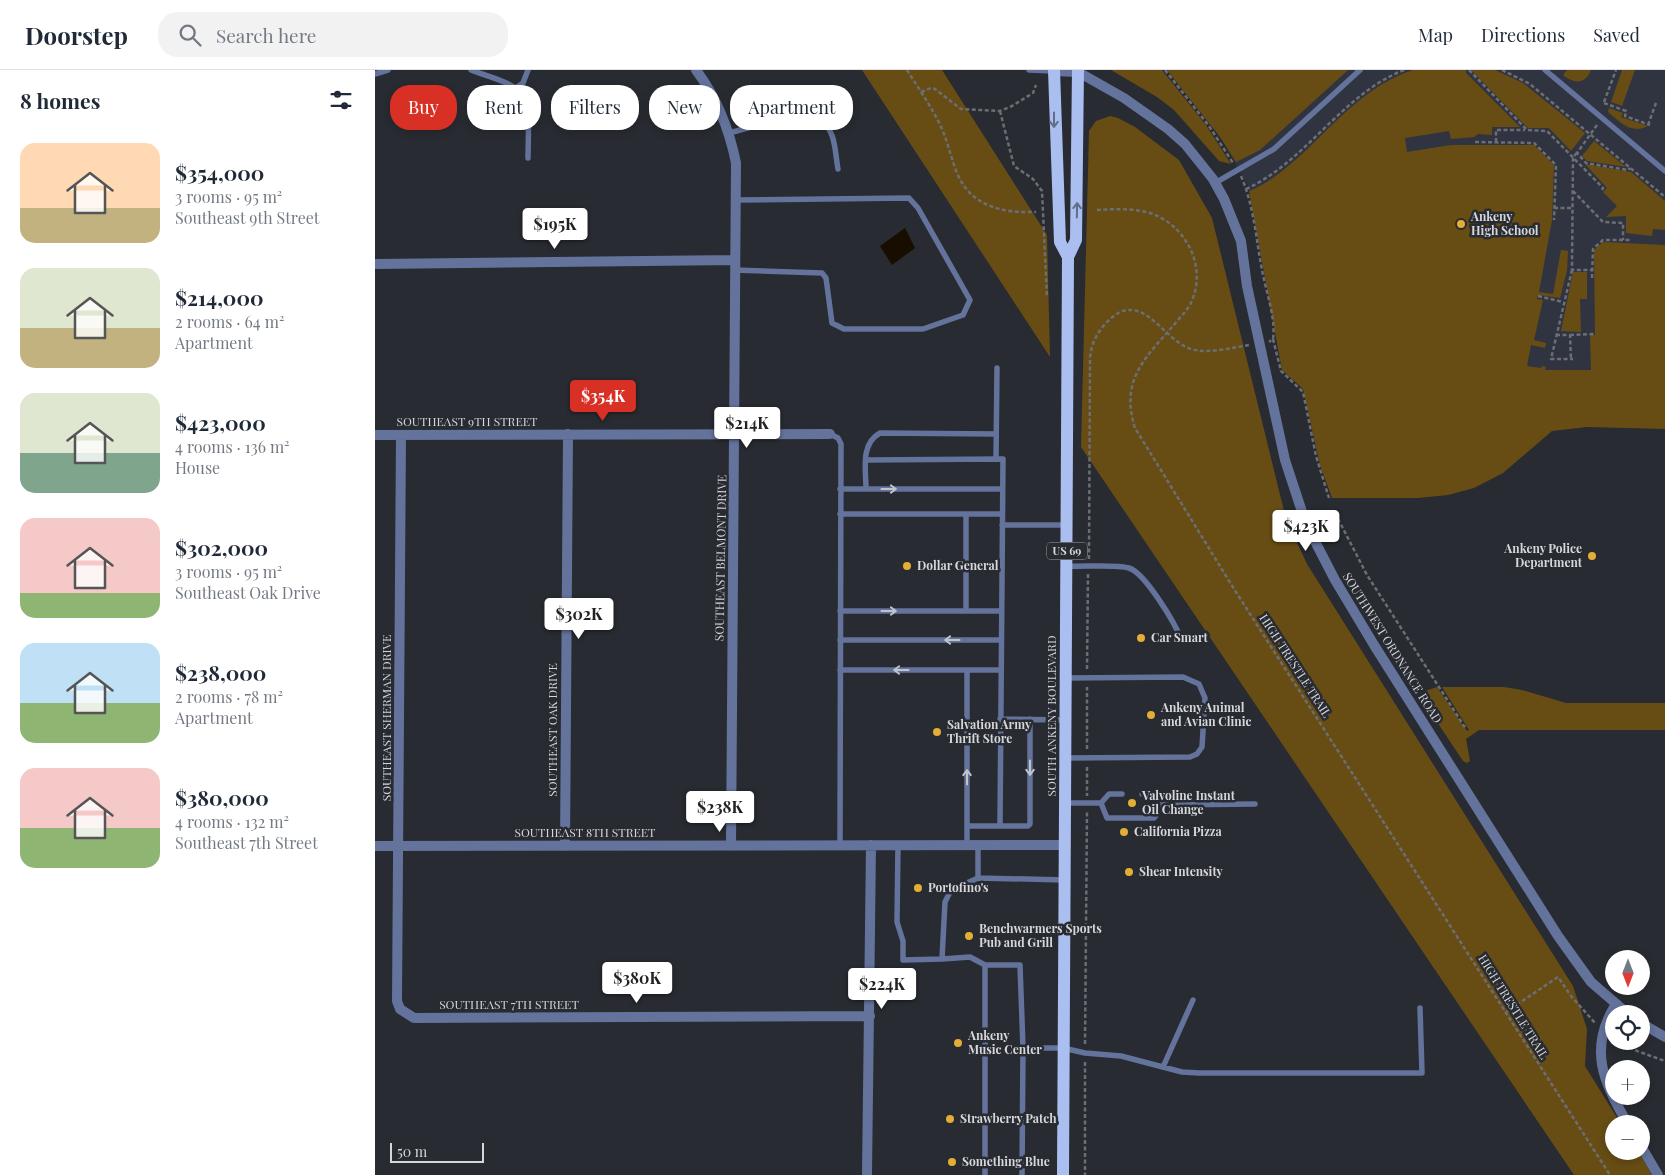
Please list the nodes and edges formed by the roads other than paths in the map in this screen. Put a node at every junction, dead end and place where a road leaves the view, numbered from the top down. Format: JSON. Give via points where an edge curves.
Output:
{"nodes":[{"id":1,"x":389,"y":70,"type":"edge"},
{"id":2,"x":471,"y":70,"type":"edge"},
{"id":3,"x":528,"y":70,"type":"edge"},
{"id":4,"x":696,"y":70,"type":"edge"},
{"id":5,"x":1029,"y":70,"type":"edge"},
{"id":6,"x":1360,"y":70,"type":"edge"},
{"id":7,"x":1545,"y":70,"type":"edge"},
{"id":8,"x":1054,"y":71,"type":"edge"},
{"id":9,"x":1078,"y":71,"type":"edge"},
{"id":10,"x":375,"y":74,"type":"edge"},
{"id":11,"x":505,"y":85,"type":"edge"},
{"id":12,"x":520,"y":85,"type":"edge"},
{"id":13,"x":528,"y":130,"type":"edge"},
{"id":14,"x":729,"y":132,"type":"junction"},
{"id":15,"x":528,"y":158,"type":"dead end"},
{"id":16,"x":837,"y":169,"type":"dead end"},
{"id":17,"x":1665,"y":171,"type":"edge"},
{"id":18,"x":1215,"y":183,"type":"junction"},
{"id":19,"x":736,"y":200,"type":"junction"},
{"id":20,"x":1068,"y":257,"type":"junction"},
{"id":21,"x":375,"y":264,"type":"edge"},
{"id":22,"x":735,"y":265,"type":"junction"},
{"id":23,"x":997,"y":368,"type":"dead end"},
{"id":24,"x":735,"y":433,"type":"junction"},
{"id":25,"x":375,"y":434,"type":"edge"},
{"id":26,"x":568,"y":434,"type":"junction"},
{"id":27,"x":830,"y":434,"type":"joint"},
{"id":28,"x":996,"y":434,"type":"junction"},
{"id":29,"x":401,"y":435,"type":"junction"},
{"id":30,"x":996,"y":459,"type":"junction"},
{"id":31,"x":866,"y":460,"type":"junction"},
{"id":32,"x":840,"y":489,"type":"junction"},
{"id":33,"x":866,"y":489,"type":"junction"},
{"id":34,"x":1002,"y":489,"type":"junction"},
{"id":35,"x":840,"y":514,"type":"junction"},
{"id":36,"x":966,"y":514,"type":"junction"},
{"id":37,"x":1002,"y":514,"type":"junction"},
{"id":38,"x":1002,"y":525,"type":"junction"},
{"id":39,"x":1067,"y":525,"type":"junction"},
{"id":40,"x":1067,"y":566,"type":"junction"},
{"id":41,"x":840,"y":611,"type":"junction"},
{"id":42,"x":966,"y":611,"type":"junction"},
{"id":43,"x":1001,"y":611,"type":"junction"},
{"id":44,"x":1181,"y":639,"type":"dead end"},
{"id":45,"x":840,"y":640,"type":"junction"},
{"id":46,"x":1001,"y":640,"type":"junction"},
{"id":47,"x":840,"y":670,"type":"junction"},
{"id":48,"x":967,"y":670,"type":"junction"},
{"id":49,"x":1001,"y":670,"type":"junction"},
{"id":50,"x":1066,"y":678,"type":"junction"},
{"id":51,"x":1001,"y":719,"type":"junction"},
{"id":52,"x":1030,"y":719,"type":"junction"},
{"id":53,"x":1066,"y":720,"type":"junction"},
{"id":54,"x":1066,"y":758,"type":"junction"},
{"id":55,"x":1122,"y":794,"type":"dead end"},
{"id":56,"x":1142,"y":794,"type":"dead end"},
{"id":57,"x":1066,"y":803,"type":"junction"},
{"id":58,"x":1101,"y":803,"type":"junction"},
{"id":59,"x":1255,"y":804,"type":"dead end"},
{"id":60,"x":1164,"y":805,"type":"junction"},
{"id":61,"x":967,"y":826,"type":"junction"},
{"id":62,"x":1000,"y":826,"type":"junction"},
{"id":63,"x":1065,"y":844,"type":"junction"},
{"id":64,"x":840,"y":845,"type":"junction"},
{"id":65,"x":871,"y":845,"type":"junction"},
{"id":66,"x":898,"y":845,"type":"junction"},
{"id":67,"x":972,"y":845,"type":"junction"},
{"id":68,"x":375,"y":846,"type":"edge"},
{"id":69,"x":399,"y":846,"type":"junction"},
{"id":70,"x":565,"y":846,"type":"junction"},
{"id":71,"x":731,"y":846,"type":"junction"},
{"id":72,"x":978,"y":878,"type":"junction"},
{"id":73,"x":1065,"y":880,"type":"junction"},
{"id":74,"x":942,"y":959,"type":"junction"},
{"id":75,"x":985,"y":965,"type":"junction"},
{"id":76,"x":1193,"y":1000,"type":"dead end"},
{"id":77,"x":397,"y":1001,"type":"joint"},
{"id":78,"x":1616,"y":1004,"type":"joint"},
{"id":79,"x":1420,"y":1008,"type":"dead end"},
{"id":80,"x":870,"y":1016,"type":"junction"},
{"id":81,"x":1650,"y":1028,"type":"edge"},
{"id":82,"x":1665,"y":1037,"type":"edge"},
{"id":83,"x":1023,"y":1048,"type":"junction"},
{"id":84,"x":1063,"y":1048,"type":"junction"},
{"id":85,"x":1163,"y":1067,"type":"junction"},
{"id":86,"x":1622,"y":1115,"type":"edge"},
{"id":87,"x":1650,"y":1160,"type":"edge"},
{"id":88,"x":867,"y":1175,"type":"edge"},
{"id":89,"x":985,"y":1175,"type":"edge"},
{"id":90,"x":1022,"y":1175,"type":"edge"},
{"id":91,"x":1063,"y":1175,"type":"edge"},
{"id":92,"x":1659,"y":1175,"type":"edge"}],
"edges":[{"from":1,"to":10,"type":"lane"},
{"from":2,"to":11,"type":"lane"},
{"from":3,"to":12,"type":"lane"},
{"from":4,"to":14,"type":"street","name":"SOUTHEAST BELMONT DRIVE","via":[[713,92]]},
{"from":5,"to":8,"type":"lane"},
{"from":6,"to":18,"type":"lane","via":[[1274,149]]},
{"from":7,"to":17,"type":"lane"},
{"from":8,"to":9,"type":"street","name":"SOUTHWEST ORDNANCE ROAD"},
{"from":8,"to":20,"type":"main road","name":"SOUTH ANKENY BOULEVARD","number":"US 69","one_way":true,"via":[[1060,242]]},
{"from":9,"to":18,"type":"street","name":"SOUTHWEST ORDNANCE ROAD","via":[[1168,129],[1200,161]]},
{"from":20,"to":9,"type":"main road","name":"SOUTH ANKENY BOULEVARD","number":"US 69","one_way":true,"via":[[1077,240]]},
{"from":13,"to":15,"type":"lane"},
{"from":14,"to":16,"type":"lane","via":[[755,126],[820,121],[829,127]]},
{"from":14,"to":19,"type":"street","name":"SOUTHEAST BELMONT DRIVE","via":[[736,163]]},
{"from":18,"to":78,"type":"street","name":"SOUTHWEST ORDNANCE ROAD","via":[[1241,242],[1247,286],[1285,460],[1315,542],[1374,645],[1558,936],[1587,977]]},
{"from":19,"to":22,"type":"street","name":"SOUTHEAST BELMONT DRIVE"},
{"from":19,"to":22,"type":"lane","via":[[909,198],[918,208],[970,300],[963,315],[923,328],[844,329],[832,323],[822,273]]},
{"from":20,"to":39,"type":"main road","name":"SOUTH ANKENY BOULEVARD","number":"US 69"},
{"from":21,"to":22,"type":"street"},
{"from":22,"to":24,"type":"street","name":"SOUTHEAST BELMONT DRIVE"},
{"from":23,"to":28,"type":"lane"},
{"from":24,"to":26,"type":"street","name":"SOUTHEAST 9TH STREET"},
{"from":24,"to":27,"type":"street","name":"SOUTHEAST 9TH STREET"},
{"from":24,"to":71,"type":"street","name":"SOUTHEAST BELMONT DRIVE"},
{"from":25,"to":29,"type":"street","name":"SOUTHEAST 9TH STREET"},
{"from":26,"to":29,"type":"street","name":"SOUTHEAST 9TH STREET"},
{"from":26,"to":70,"type":"street","name":"SOUTHEAST OAK DRIVE"},
{"from":27,"to":32,"type":"lane","via":[[841,444]]},
{"from":28,"to":30,"type":"lane"},
{"from":28,"to":31,"type":"lane","via":[[880,433],[871,438]]},
{"from":29,"to":69,"type":"street","name":"SOUTHEAST SHERMAN DRIVE"},
{"from":30,"to":31,"type":"lane"},
{"from":30,"to":34,"type":"lane","via":[[1003,459]]},
{"from":31,"to":33,"type":"lane"},
{"from":32,"to":33,"type":"lane"},
{"from":32,"to":35,"type":"lane"},
{"from":33,"to":34,"type":"lane","one_way":true},
{"from":34,"to":37,"type":"lane"},
{"from":35,"to":36,"type":"lane"},
{"from":35,"to":41,"type":"lane"},
{"from":36,"to":37,"type":"lane"},
{"from":36,"to":42,"type":"lane"},
{"from":37,"to":38,"type":"lane"},
{"from":38,"to":39,"type":"lane"},
{"from":38,"to":43,"type":"lane"},
{"from":39,"to":40,"type":"main road","name":"SOUTH ANKENY BOULEVARD","number":"US 69"},
{"from":40,"to":44,"type":"lane","via":[[1128,568],[1137,572],[1169,615]]},
{"from":40,"to":50,"type":"main road","name":"SOUTH ANKENY BOULEVARD","number":"US 69"},
{"from":41,"to":42,"type":"lane","one_way":true},
{"from":41,"to":45,"type":"lane"},
{"from":42,"to":43,"type":"lane"},
{"from":43,"to":46,"type":"lane"},
{"from":46,"to":45,"type":"lane","one_way":true},
{"from":45,"to":47,"type":"lane"},
{"from":46,"to":49,"type":"lane"},
{"from":48,"to":47,"type":"lane","one_way":true},
{"from":47,"to":64,"type":"lane"},
{"from":48,"to":49,"type":"lane"},
{"from":61,"to":48,"type":"lane","one_way":true},
{"from":49,"to":51,"type":"lane"},
{"from":50,"to":53,"type":"main road","name":"SOUTH ANKENY BOULEVARD","number":"US 69"},
{"from":50,"to":54,"type":"lane","via":[[1183,678],[1199,684],[1205,698],[1203,747],[1197,754],[1176,758]]},
{"from":51,"to":52,"type":"lane"},
{"from":51,"to":62,"type":"lane"},
{"from":52,"to":53,"type":"lane"},
{"from":52,"to":62,"type":"lane","one_way":true,"via":[[1030,824]]},
{"from":53,"to":54,"type":"main road","name":"SOUTH ANKENY BOULEVARD","number":"US 69"},
{"from":54,"to":57,"type":"main road","name":"SOUTH ANKENY BOULEVARD","number":"US 69"},
{"from":55,"to":58,"type":"lane","via":[[1109,794]]},
{"from":56,"to":60,"type":"lane","via":[[1151,795]]},
{"from":57,"to":58,"type":"lane"},
{"from":57,"to":63,"type":"main road","name":"SOUTH ANKENY BOULEVARD","number":"US 69"},
{"from":58,"to":60,"type":"lane","via":[[1107,818],[1154,818]]},
{"from":59,"to":60,"type":"lane"},
{"from":61,"to":62,"type":"lane"},
{"from":61,"to":67,"type":"lane"},
{"from":63,"to":67,"type":"street","name":"SOUTHEAST 8TH STREET"},
{"from":63,"to":73,"type":"main road","name":"SOUTH ANKENY BOULEVARD","number":"US 69"},
{"from":64,"to":65,"type":"street","name":"SOUTHEAST 8TH STREET"},
{"from":64,"to":71,"type":"street","name":"SOUTHEAST 8TH STREET"},
{"from":65,"to":66,"type":"street","name":"SOUTHEAST 8TH STREET"},
{"from":65,"to":80,"type":"street"},
{"from":66,"to":67,"type":"street","name":"SOUTHEAST 8TH STREET"},
{"from":66,"to":74,"type":"lane","via":[[897,922],[903,941],[903,960]]},
{"from":67,"to":72,"type":"lane"},
{"from":68,"to":69,"type":"street","name":"SOUTHEAST 8TH STREET"},
{"from":69,"to":70,"type":"street","name":"SOUTHEAST 8TH STREET"},
{"from":69,"to":77,"type":"street","name":"SOUTHEAST SHERMAN DRIVE"},
{"from":70,"to":71,"type":"street","name":"SOUTHEAST 8TH STREET"},
{"from":72,"to":73,"type":"lane"},
{"from":72,"to":74,"type":"lane","via":[[951,890],[945,902]]},
{"from":73,"to":84,"type":"main road","name":"SOUTH ANKENY BOULEVARD","number":"US 69"},
{"from":74,"to":75,"type":"lane","via":[[970,958]]},
{"from":75,"to":83,"type":"lane","via":[[1021,965]]},
{"from":75,"to":89,"type":"lane"},
{"from":76,"to":85,"type":"lane"},
{"from":77,"to":80,"type":"street","name":"SOUTHEAST 7TH STREET","via":[[400,1009],[414,1018]]},
{"from":78,"to":86,"type":"street","via":[[1600,1044],[1603,1068],[1613,1100]]},
{"from":79,"to":85,"type":"lane","via":[[1422,1073],[1199,1073]]},
{"from":80,"to":88,"type":"street"},
{"from":81,"to":82,"type":"street"},
{"from":83,"to":84,"type":"lane"},
{"from":83,"to":90,"type":"lane"},
{"from":84,"to":85,"type":"lane","via":[[1121,1056]]},
{"from":84,"to":91,"type":"main road","name":"SOUTH ANKENY BOULEVARD","number":"US 69"},
{"from":87,"to":92,"type":"street"}]}
